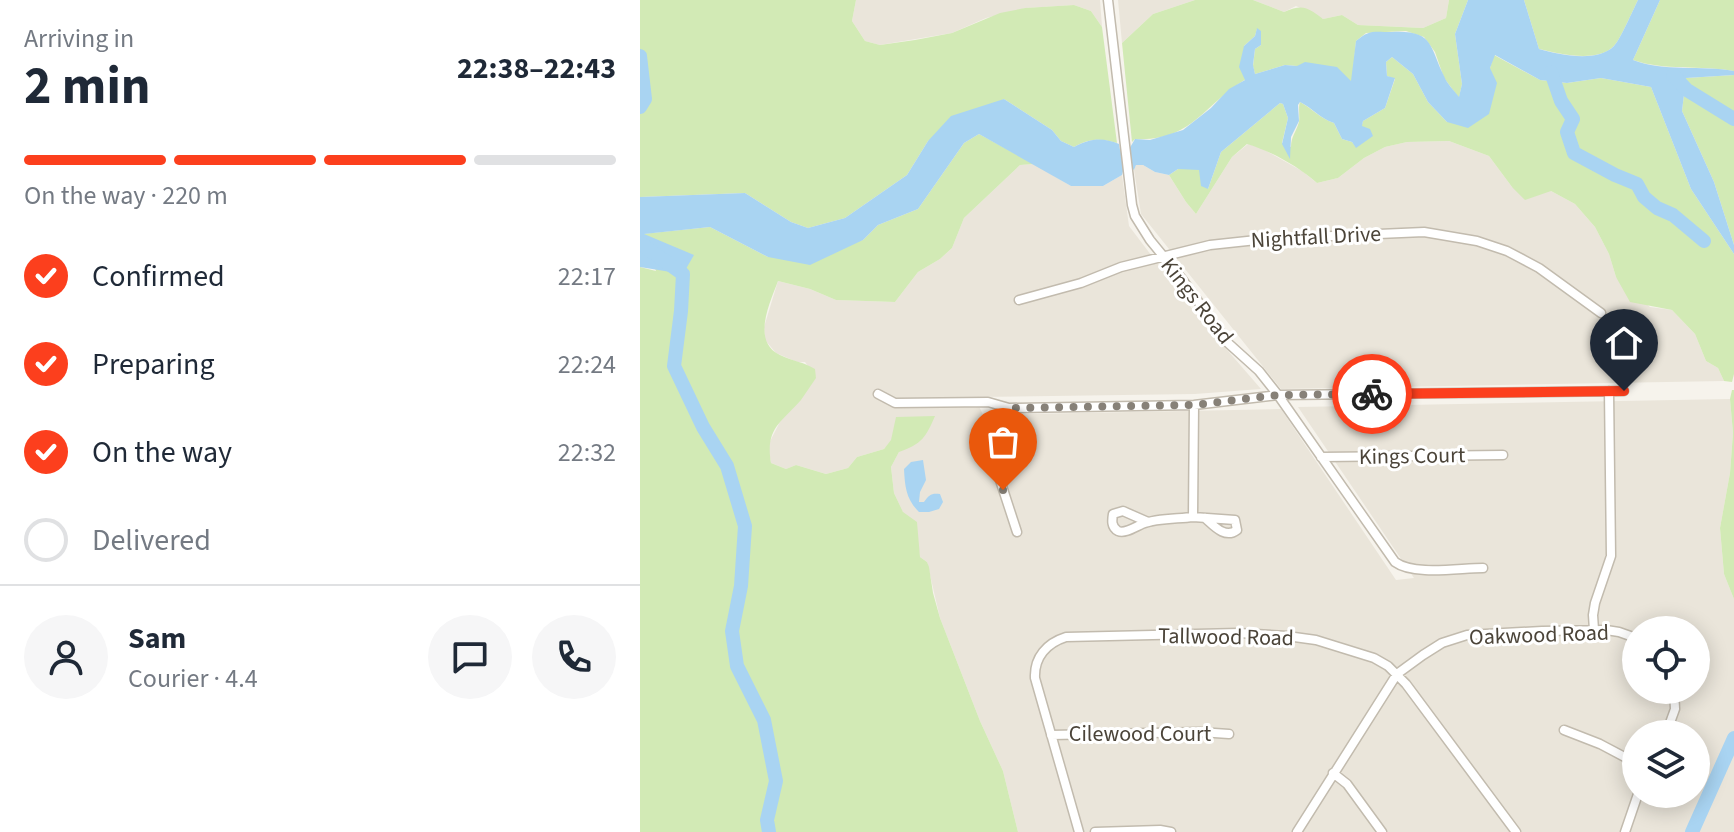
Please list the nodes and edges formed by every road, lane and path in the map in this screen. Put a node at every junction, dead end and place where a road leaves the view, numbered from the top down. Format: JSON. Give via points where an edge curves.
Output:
{"nodes":[{"id":1,"x":1108,"y":0,"type":"edge"},
{"id":2,"x":1164,"y":258,"type":"junction"},
{"id":3,"x":1019,"y":300,"type":"dead end"},
{"id":4,"x":1601,"y":313,"type":"dead end"},
{"id":5,"x":1609,"y":391,"type":"junction"},
{"id":6,"x":1624,"y":391,"type":"dead end"},
{"id":7,"x":878,"y":394,"type":"dead end"},
{"id":8,"x":1278,"y":395,"type":"junction"},
{"id":9,"x":1194,"y":405,"type":"junction"},
{"id":10,"x":1014,"y":408,"type":"junction"},
{"id":11,"x":1503,"y":455,"type":"dead end"},
{"id":12,"x":1321,"y":457,"type":"junction"},
{"id":13,"x":1193,"y":517,"type":"junction"},
{"id":14,"x":1205,"y":518,"type":"dead end"},
{"id":15,"x":1148,"y":522,"type":"dead end"},
{"id":16,"x":1017,"y":532,"type":"dead end"},
{"id":17,"x":1483,"y":568,"type":"dead end"},
{"id":18,"x":1594,"y":630,"type":"junction"},
{"id":19,"x":1622,"y":633,"type":"edge"},
{"id":20,"x":1397,"y":674,"type":"junction"},
{"id":21,"x":1564,"y":730,"type":"dead end"},
{"id":22,"x":1229,"y":734,"type":"dead end"},
{"id":23,"x":1051,"y":735,"type":"junction"},
{"id":24,"x":1622,"y":756,"type":"edge"},
{"id":25,"x":1333,"y":773,"type":"junction"},
{"id":26,"x":1633,"y":808,"type":"edge"},
{"id":27,"x":1079,"y":832,"type":"edge"},
{"id":28,"x":1095,"y":832,"type":"edge"},
{"id":29,"x":1171,"y":832,"type":"edge"},
{"id":30,"x":1297,"y":832,"type":"edge"},
{"id":31,"x":1382,"y":832,"type":"edge"},
{"id":32,"x":1516,"y":832,"type":"edge"},
{"id":33,"x":1625,"y":832,"type":"edge"}],
"edges":[{"from":1,"to":2,"type":"street","name":"Kings Road","via":[[1135,216]]},
{"from":2,"to":3,"type":"street","name":"Nightfall Drive"},
{"from":2,"to":4,"type":"street","name":"Nightfall Drive","via":[[1210,245],[1266,239],[1450,235],[1507,251]]},
{"from":2,"to":8,"type":"street","name":"Kings Road","via":[[1228,343]]},
{"from":5,"to":6,"type":"street"},
{"from":5,"to":8,"type":"street"},
{"from":5,"to":18,"type":"street","via":[[1611,556],[1595,603]]},
{"from":7,"to":10,"type":"street","via":[[895,403],[988,402]]},
{"from":8,"to":9,"type":"street"},
{"from":8,"to":12,"type":"street","name":"Kings Road"},
{"from":9,"to":10,"type":"street"},
{"from":9,"to":13,"type":"street"},
{"from":10,"to":16,"type":"street","via":[[1012,441],[1000,480]]},
{"from":11,"to":12,"type":"street","name":"Kings Court"},
{"from":12,"to":17,"type":"street","name":"Kings Road","via":[[1402,567]]},
{"from":13,"to":14,"type":"street"},
{"from":13,"to":15,"type":"street"},
{"from":18,"to":19,"type":"street","name":"Oakwood Road"},
{"from":18,"to":20,"type":"street","name":"Oakwood Road","via":[[1467,635],[1442,643]]},
{"from":20,"to":23,"type":"street","name":"Tallwood Road","via":[[1374,658],[1287,636],[1066,637],[1045,648],[1035,669]]},
{"from":20,"to":25,"type":"street","name":"Oakwood Road"},
{"from":20,"to":32,"type":"street","name":"Tallwood Road"},
{"from":21,"to":24,"type":"street"},
{"from":22,"to":23,"type":"street","name":"Cilewood Court"},
{"from":23,"to":27,"type":"street","name":"Tallwood Road"},
{"from":25,"to":30,"type":"street","name":"Oakwood Road"},
{"from":25,"to":31,"type":"street"},
{"from":26,"to":33,"type":"street"},
{"from":28,"to":29,"type":"street"}]}
